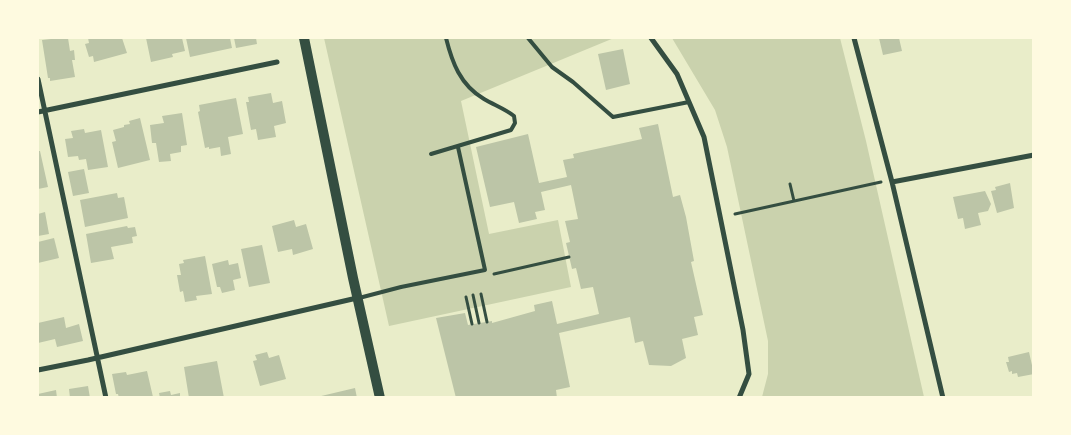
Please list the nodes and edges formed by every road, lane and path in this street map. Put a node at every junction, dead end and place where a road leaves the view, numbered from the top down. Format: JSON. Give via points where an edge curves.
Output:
{"nodes":[{"id":1,"x":304,"y":38,"type":"edge"},
{"id":2,"x":446,"y":38,"type":"edge"},
{"id":3,"x":528,"y":38,"type":"edge"},
{"id":4,"x":651,"y":38,"type":"edge"},
{"id":5,"x":854,"y":38,"type":"edge"},
{"id":6,"x":277,"y":62,"type":"dead end"},
{"id":7,"x":38,"y":79,"type":"edge"},
{"id":8,"x":689,"y":102,"type":"junction"},
{"id":9,"x":45,"y":110,"type":"junction"},
{"id":10,"x":38,"y":112,"type":"edge"},
{"id":11,"x":458,"y":147,"type":"junction"},
{"id":12,"x":431,"y":154,"type":"dead end"},
{"id":13,"x":1034,"y":155,"type":"edge"},
{"id":14,"x":884,"y":182,"type":"dead end"},
{"id":15,"x":892,"y":182,"type":"junction"},
{"id":16,"x":790,"y":184,"type":"dead end"},
{"id":17,"x":794,"y":201,"type":"junction"},
{"id":18,"x":735,"y":214,"type":"dead end"},
{"id":19,"x":569,"y":256,"type":"dead end"},
{"id":20,"x":494,"y":274,"type":"dead end"},
{"id":21,"x":481,"y":294,"type":"dead end"},
{"id":22,"x":473,"y":296,"type":"dead end"},
{"id":23,"x":466,"y":297,"type":"dead end"},
{"id":24,"x":358,"y":298,"type":"junction"},
{"id":25,"x":487,"y":322,"type":"dead end"},
{"id":26,"x":479,"y":323,"type":"dead end"},
{"id":27,"x":472,"y":324,"type":"dead end"},
{"id":28,"x":98,"y":358,"type":"junction"},
{"id":29,"x":38,"y":370,"type":"edge"},
{"id":30,"x":106,"y":398,"type":"edge"},
{"id":31,"x":380,"y":398,"type":"edge"},
{"id":32,"x":739,"y":398,"type":"edge"},
{"id":33,"x":943,"y":398,"type":"edge"}],
"edges":[{"from":1,"to":24,"type":"main road"},
{"from":2,"to":11,"type":"lane","via":[[452,60],[466,85],[481,98],[507,110],[514,116],[515,123],[511,130]]},
{"from":3,"to":8,"type":"lane","via":[[552,67],[613,117]]},
{"from":4,"to":8,"type":"street","via":[[677,74]]},
{"from":5,"to":15,"type":"street"},
{"from":6,"to":9,"type":"street"},
{"from":7,"to":9,"type":"street"},
{"from":8,"to":32,"type":"street","via":[[704,137],[743,330],[749,374]]},
{"from":9,"to":10,"type":"street"},
{"from":9,"to":28,"type":"street"},
{"from":11,"to":12,"type":"lane"},
{"from":11,"to":24,"type":"lane","via":[[485,270]]},
{"from":13,"to":15,"type":"street"},
{"from":14,"to":17,"type":"path"},
{"from":15,"to":33,"type":"street"},
{"from":16,"to":17,"type":"path"},
{"from":17,"to":18,"type":"path"},
{"from":19,"to":20,"type":"path"},
{"from":21,"to":25,"type":"path"},
{"from":22,"to":26,"type":"path"},
{"from":23,"to":27,"type":"path"},
{"from":24,"to":28,"type":"street"},
{"from":24,"to":31,"type":"main road"},
{"from":28,"to":29,"type":"street"},
{"from":28,"to":30,"type":"street"}]}
